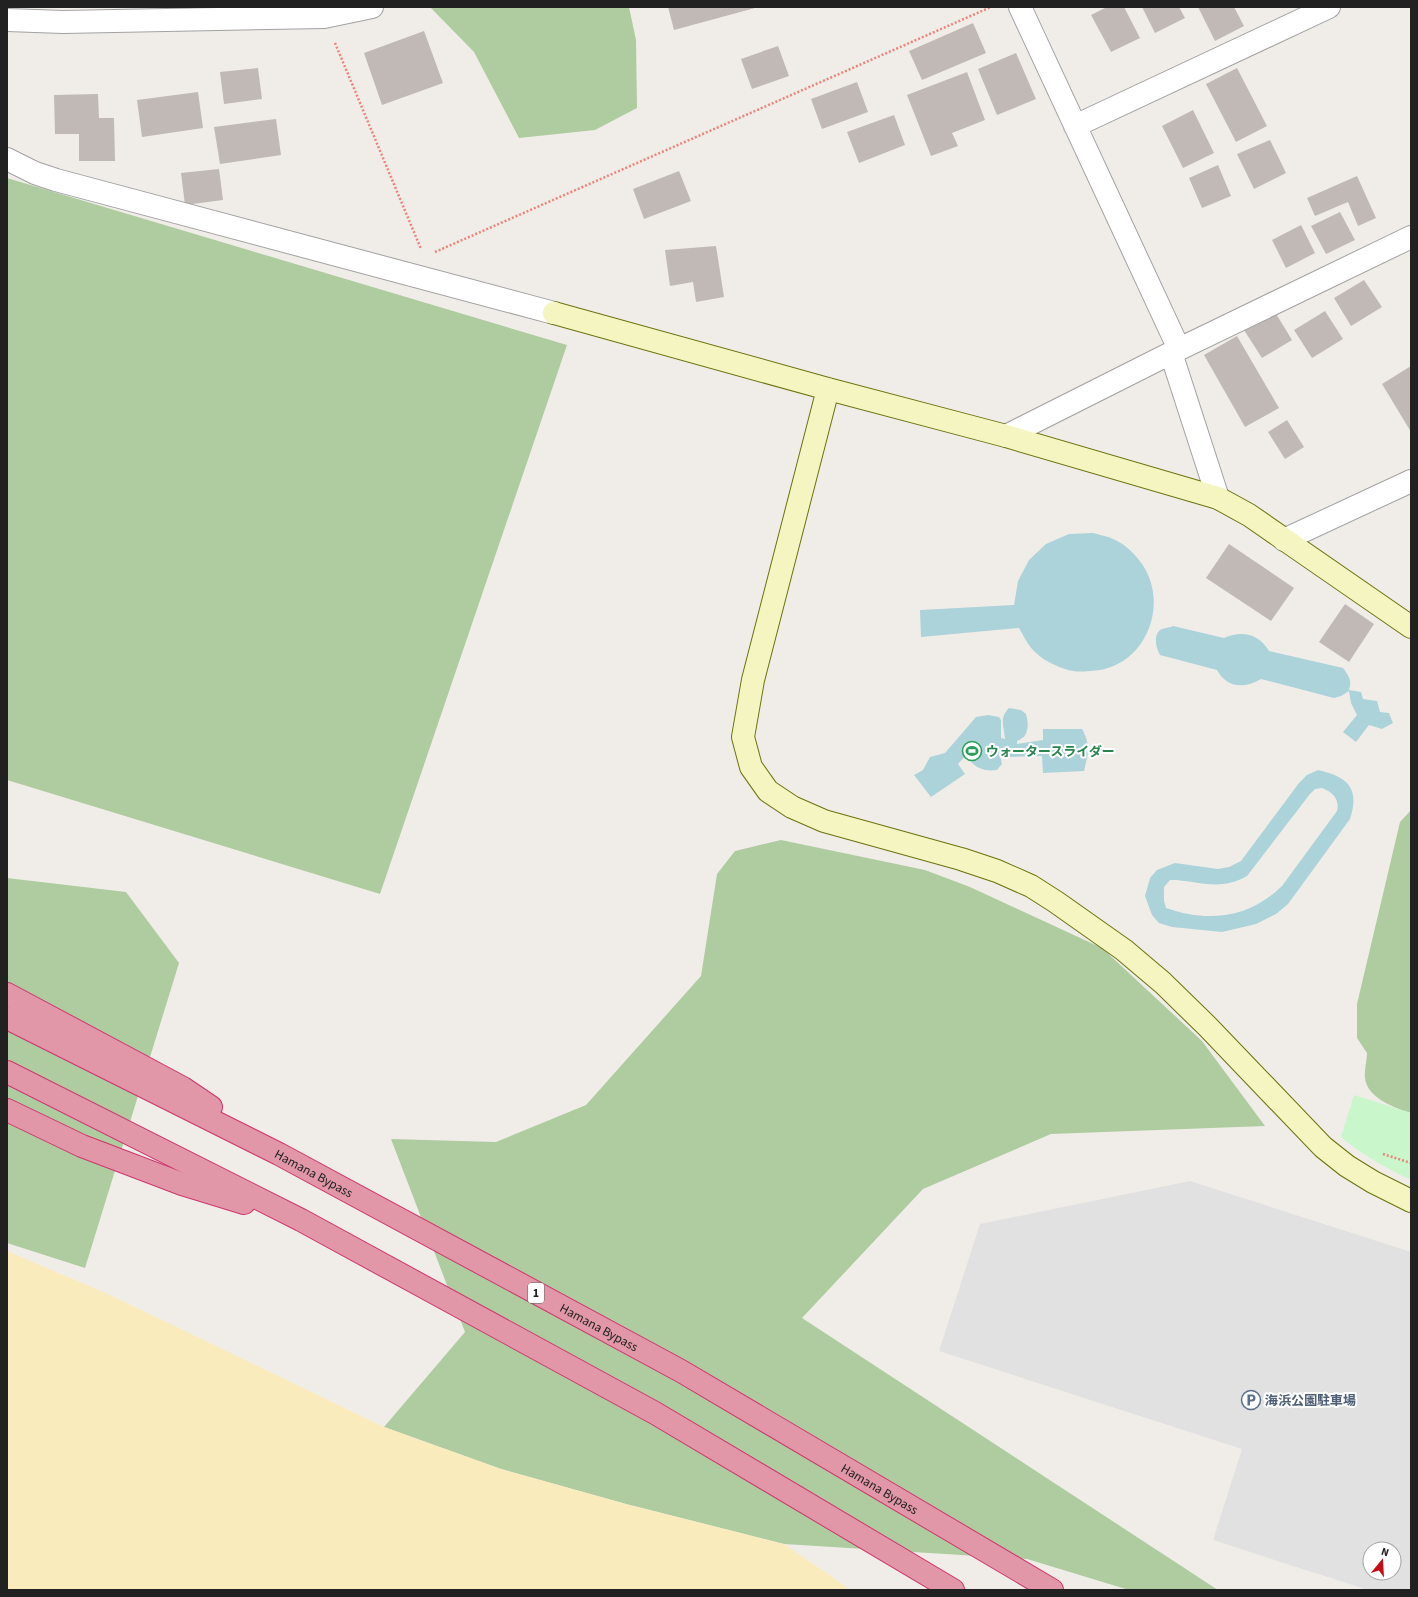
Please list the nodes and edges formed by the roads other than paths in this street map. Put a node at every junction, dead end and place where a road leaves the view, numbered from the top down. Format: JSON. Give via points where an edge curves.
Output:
{"nodes":[{"id":1,"x":372,"y":7,"type":"edge"},
{"id":2,"x":1020,"y":7,"type":"edge"},
{"id":3,"x":1329,"y":7,"type":"edge"},
{"id":4,"x":7,"y":20,"type":"edge"},
{"id":5,"x":1075,"y":126,"type":"junction"},
{"id":6,"x":7,"y":159,"type":"edge"},
{"id":7,"x":1411,"y":236,"type":"edge"},
{"id":8,"x":1175,"y":351,"type":"junction"},
{"id":9,"x":828,"y":389,"type":"junction"},
{"id":10,"x":1006,"y":436,"type":"junction"},
{"id":11,"x":1411,"y":481,"type":"edge"},
{"id":12,"x":1218,"y":498,"type":"junction"},
{"id":13,"x":1284,"y":540,"type":"junction"},
{"id":14,"x":1411,"y":627,"type":"edge"},
{"id":15,"x":7,"y":994,"type":"edge"},
{"id":16,"x":7,"y":1018,"type":"edge"},
{"id":17,"x":7,"y":1072,"type":"edge"},
{"id":18,"x":7,"y":1110,"type":"edge"},
{"id":19,"x":279,"y":1154,"type":"junction"},
{"id":20,"x":1411,"y":1201,"type":"edge"},
{"id":21,"x":301,"y":1220,"type":"junction"},
{"id":22,"x":953,"y":1590,"type":"edge"},
{"id":23,"x":1052,"y":1590,"type":"edge"}],
"edges":[{"from":1,"to":4,"type":"street","via":[[324,17],[63,22]]},
{"from":2,"to":5,"type":"street"},
{"from":3,"to":5,"type":"street"},
{"from":5,"to":8,"type":"street"},
{"from":6,"to":9,"type":"street","via":[[56,180],[422,267],[554,313]]},
{"from":7,"to":8,"type":"street"},
{"from":8,"to":10,"type":"street"},
{"from":8,"to":12,"type":"street"},
{"from":9,"to":10,"type":"street"},
{"from":9,"to":20,"type":"street","via":[[753,680],[743,737],[751,767],[768,791],[824,821],[990,868],[1031,886],[1124,950],[1163,983],[1329,1152],[1373,1182]]},
{"from":10,"to":12,"type":"street"},
{"from":11,"to":13,"type":"street"},
{"from":12,"to":13,"type":"street","via":[[1249,515]]},
{"from":13,"to":14,"type":"street"},
{"from":15,"to":19,"type":"highway","via":[[183,1088]]},
{"from":16,"to":19,"type":"highway","name":"Hamana Bypass","number":"1"},
{"from":17,"to":21,"type":"highway"},
{"from":18,"to":21,"type":"highway","via":[[96,1152],[182,1184]]},
{"from":19,"to":23,"type":"highway","name":"Hamana Bypass","number":"1","via":[[681,1371]]},
{"from":21,"to":22,"type":"highway","via":[[655,1413]]}]}
